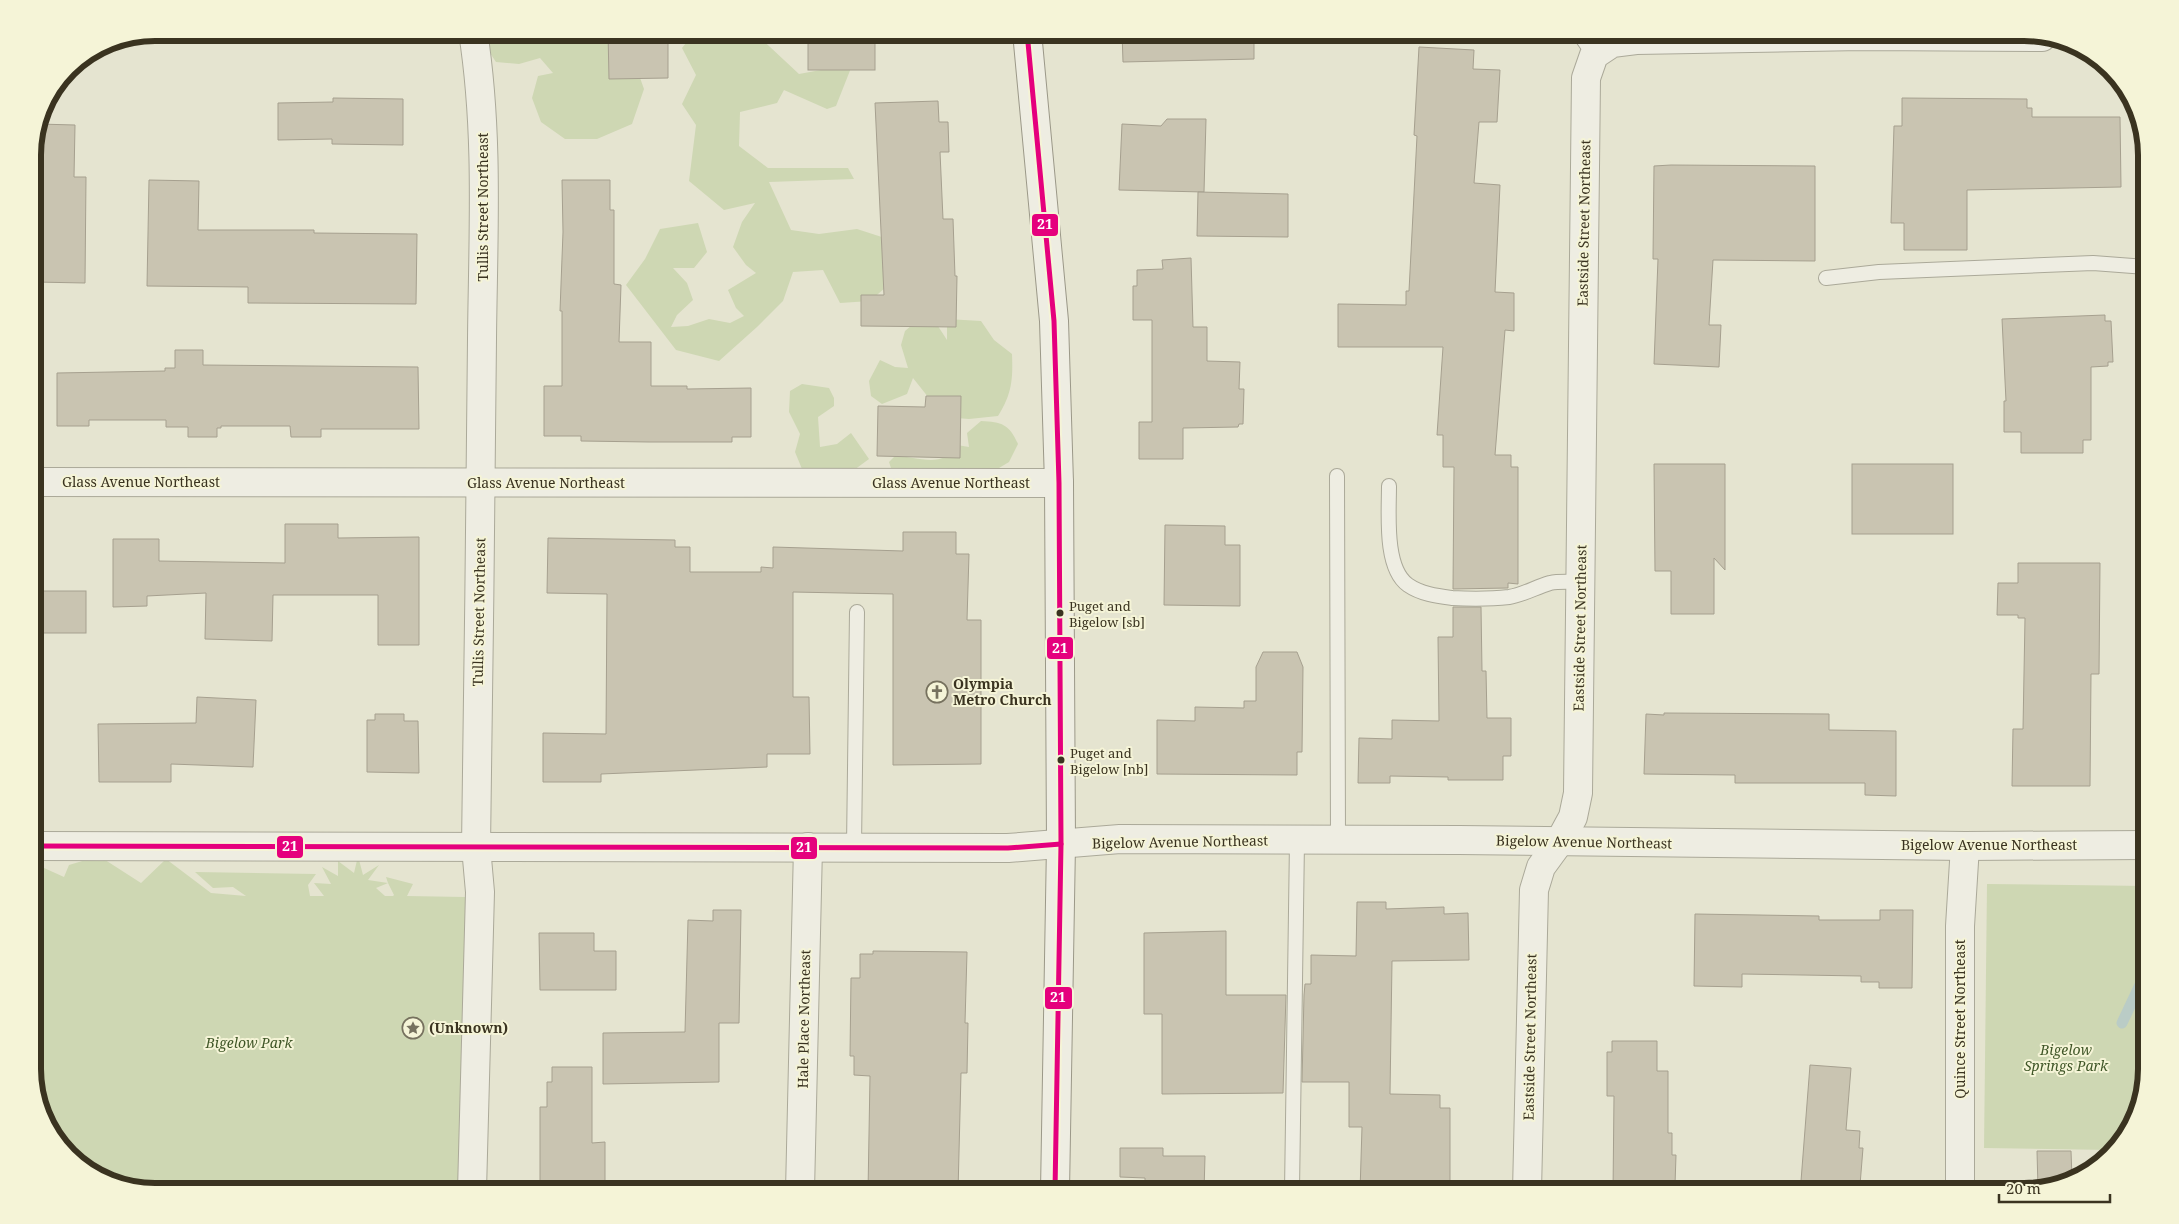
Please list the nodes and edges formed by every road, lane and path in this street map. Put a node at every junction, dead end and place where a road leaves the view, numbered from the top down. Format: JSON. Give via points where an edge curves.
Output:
{"nodes":[{"id":1,"x":474,"y":41,"type":"edge"},
{"id":2,"x":1028,"y":41,"type":"edge"},
{"id":3,"x":1584,"y":41,"type":"edge"},
{"id":4,"x":1628,"y":41,"type":"edge"},
{"id":5,"x":1594,"y":55,"type":"junction"},
{"id":6,"x":2138,"y":266,"type":"edge"},
{"id":7,"x":1826,"y":278,"type":"dead end"},
{"id":8,"x":1337,"y":476,"type":"dead end"},
{"id":9,"x":41,"y":482,"type":"edge"},
{"id":10,"x":482,"y":483,"type":"junction"},
{"id":11,"x":1059,"y":483,"type":"junction"},
{"id":12,"x":1389,"y":486,"type":"dead end"},
{"id":13,"x":1580,"y":582,"type":"junction"},
{"id":14,"x":857,"y":612,"type":"dead end"},
{"id":15,"x":1296,"y":841,"type":"junction"},
{"id":16,"x":1338,"y":841,"type":"junction"},
{"id":17,"x":1560,"y":841,"type":"junction"},
{"id":18,"x":1061,"y":844,"type":"junction"},
{"id":19,"x":2138,"y":845,"type":"edge"},
{"id":20,"x":41,"y":846,"type":"edge"},
{"id":21,"x":1965,"y":846,"type":"junction"},
{"id":22,"x":476,"y":847,"type":"junction"},
{"id":23,"x":808,"y":847,"type":"junction"},
{"id":24,"x":854,"y":847,"type":"junction"},
{"id":25,"x":472,"y":1183,"type":"edge"},
{"id":26,"x":800,"y":1183,"type":"edge"},
{"id":27,"x":1055,"y":1183,"type":"edge"},
{"id":28,"x":1292,"y":1183,"type":"edge"},
{"id":29,"x":1527,"y":1183,"type":"edge"},
{"id":30,"x":1960,"y":1183,"type":"edge"}],
"edges":[{"from":1,"to":10,"type":"street","name":"Tullis Street Northeast","via":[[483,133]]},
{"from":2,"to":11,"type":"street","via":[[1054,321]]},
{"from":3,"to":5,"type":"lane"},
{"from":4,"to":5,"type":"street","via":[[1612,43]]},
{"from":5,"to":13,"type":"street","name":"Eastside Street Northeast","via":[[1586,78]]},
{"from":6,"to":7,"type":"lane","via":[[2093,263],[1879,272]]},
{"from":8,"to":16,"type":"lane"},
{"from":9,"to":10,"type":"street","name":"Glass Avenue Northeast"},
{"from":10,"to":11,"type":"street","name":"Glass Avenue Northeast"},
{"from":10,"to":22,"type":"street","name":"Tullis Street Northeast"},
{"from":11,"to":18,"type":"street"},
{"from":12,"to":13,"type":"lane","via":[[1392,557],[1401,578],[1422,593],[1485,598],[1511,596],[1552,583]]},
{"from":13,"to":17,"type":"street","name":"Eastside Street Northeast","via":[[1578,793],[1573,817]]},
{"from":14,"to":24,"type":"lane"},
{"from":15,"to":16,"type":"street","name":"Bigelow Avenue Northeast"},
{"from":15,"to":18,"type":"street","name":"Bigelow Avenue Northeast","via":[[1120,839]]},
{"from":15,"to":28,"type":"lane"},
{"from":16,"to":17,"type":"street","name":"Bigelow Avenue Northeast"},
{"from":17,"to":21,"type":"street","name":"Bigelow Avenue Northeast"},
{"from":17,"to":29,"type":"street","name":"Eastside Street Northeast","via":[[1541,867],[1534,890]]},
{"from":18,"to":24,"type":"street","name":"Bigelow Avenue Northeast","via":[[1008,848]]},
{"from":18,"to":27,"type":"street"},
{"from":19,"to":21,"type":"street","name":"Bigelow Avenue Northeast"},
{"from":20,"to":22,"type":"street","name":"Bigelow Avenue Northeast"},
{"from":21,"to":30,"type":"street","name":"Quince Street Northeast","via":[[1960,926]]},
{"from":22,"to":23,"type":"street","name":"Bigelow Avenue Northeast"},
{"from":22,"to":25,"type":"street","name":"Tullis Street Northeast","via":[[480,892]]},
{"from":23,"to":24,"type":"street","name":"Bigelow Avenue Northeast"},
{"from":23,"to":26,"type":"street","name":"Hale Place Northeast"}]}
